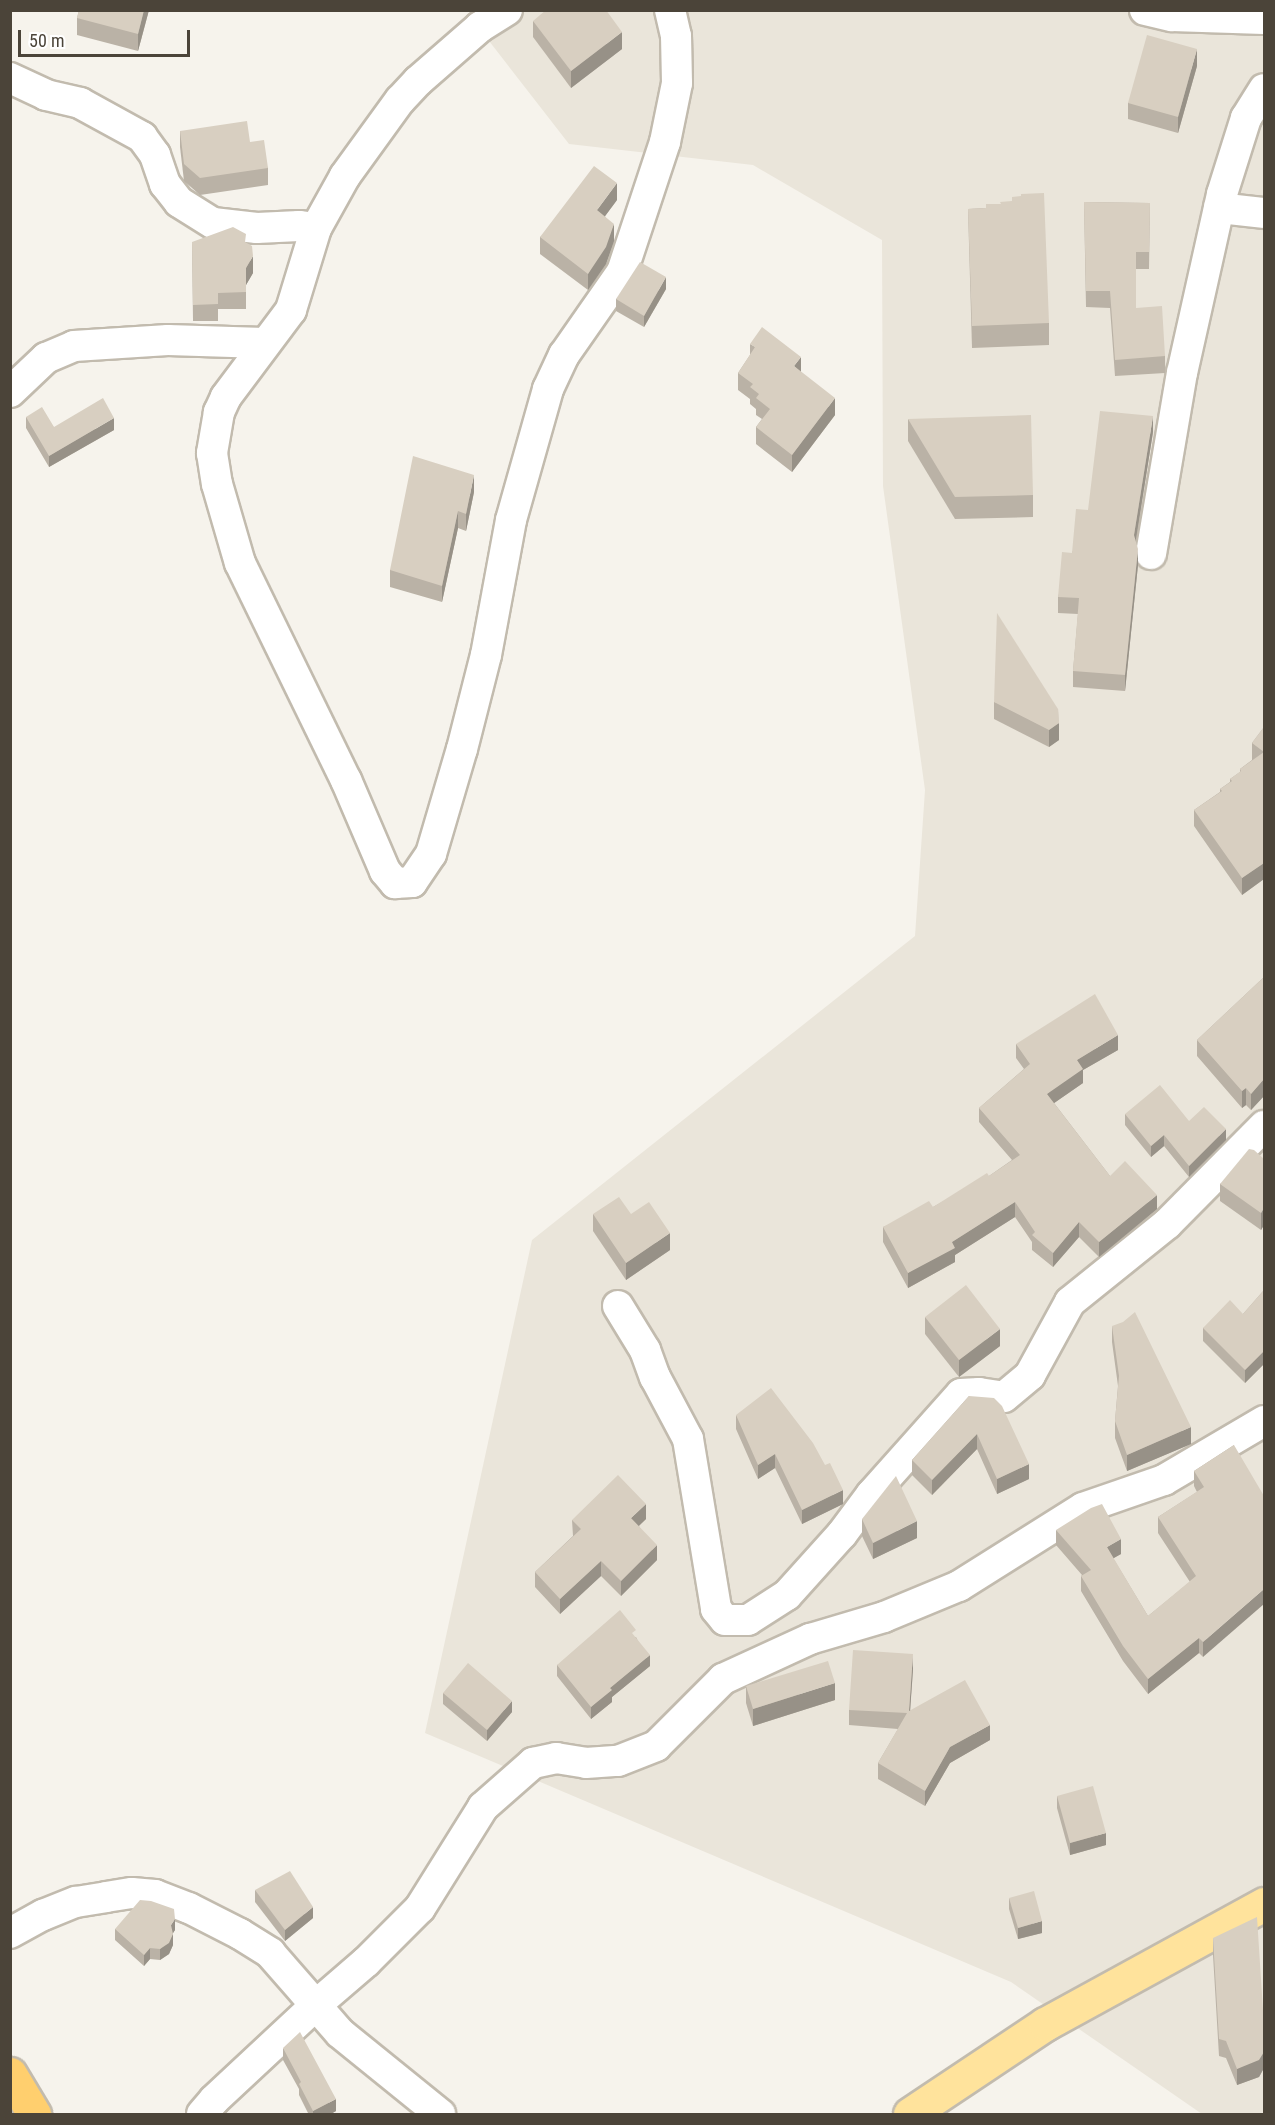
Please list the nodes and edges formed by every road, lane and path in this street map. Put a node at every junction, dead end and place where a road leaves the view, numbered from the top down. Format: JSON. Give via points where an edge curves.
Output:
{"nodes":[{"id":1,"x":507,"y":10,"type":"edge"},
{"id":2,"x":670,"y":10,"type":"edge"},
{"id":3,"x":1145,"y":10,"type":"edge"},
{"id":4,"x":1264,"y":19,"type":"edge"},
{"id":5,"x":10,"y":78,"type":"edge"},
{"id":6,"x":1264,"y":89,"type":"edge"},
{"id":7,"x":1218,"y":208,"type":"junction"},
{"id":8,"x":1264,"y":213,"type":"edge"},
{"id":9,"x":316,"y":228,"type":"junction"},
{"id":10,"x":264,"y":342,"type":"junction"},
{"id":11,"x":10,"y":392,"type":"edge"},
{"id":12,"x":1151,"y":554,"type":"dead end"},
{"id":13,"x":1264,"y":1126,"type":"edge"},
{"id":14,"x":618,"y":1306,"type":"dead end"},
{"id":15,"x":1264,"y":1421,"type":"edge"},
{"id":16,"x":1264,"y":1904,"type":"edge"},
{"id":17,"x":10,"y":1933,"type":"edge"},
{"id":18,"x":316,"y":2005,"type":"junction"},
{"id":19,"x":10,"y":2074,"type":"edge"},
{"id":20,"x":34,"y":2115,"type":"edge"},
{"id":21,"x":202,"y":2115,"type":"edge"},
{"id":22,"x":440,"y":2115,"type":"edge"},
{"id":23,"x":910,"y":2115,"type":"edge"}],
"edges":[{"from":1,"to":9,"type":"street","via":[[436,63],[400,100],[345,176]]},
{"from":2,"to":10,"type":"street","via":[[676,36],[677,83],[665,142],[622,272],[564,355],[548,389],[511,520],[486,655],[462,749],[431,854],[412,882],[395,883],[385,871],[346,780],[240,563],[225,513],[212,453],[215,429],[226,397]]},
{"from":3,"to":4,"type":"street","via":[[1172,16]]},
{"from":5,"to":9,"type":"street","via":[[46,95],[81,103],[142,137],[155,155],[165,184],[179,202],[213,223]]},
{"from":6,"to":7,"type":"street","via":[[1246,118]]},
{"from":7,"to":8,"type":"street"},
{"from":7,"to":12,"type":"street","via":[[1182,373]]},
{"from":9,"to":10,"type":"street","via":[[291,310]]},
{"from":10,"to":11,"type":"street","via":[[168,340],[74,346],[46,358]]},
{"from":13,"to":14,"type":"street","via":[[1167,1224],[1070,1302],[1030,1376],[1004,1396],[961,1394],[788,1595],[748,1620],[725,1620],[716,1609],[688,1439],[645,1350]]},
{"from":15,"to":18,"type":"street","via":[[1164,1480],[1083,1508],[959,1586],[884,1617],[810,1639],[723,1679],[657,1746],[618,1761],[586,1763],[556,1758],[533,1763],[483,1807],[420,1908]]},
{"from":16,"to":23,"type":"main road","via":[[1045,2024]]},
{"from":17,"to":18,"type":"street","via":[[76,1902],[132,1893],[155,1895],[211,1918],[270,1953]]},
{"from":18,"to":21,"type":"street","via":[[213,2100]]},
{"from":18,"to":22,"type":"street","via":[[340,2033]]},
{"from":19,"to":20,"type":"highway"}]}
